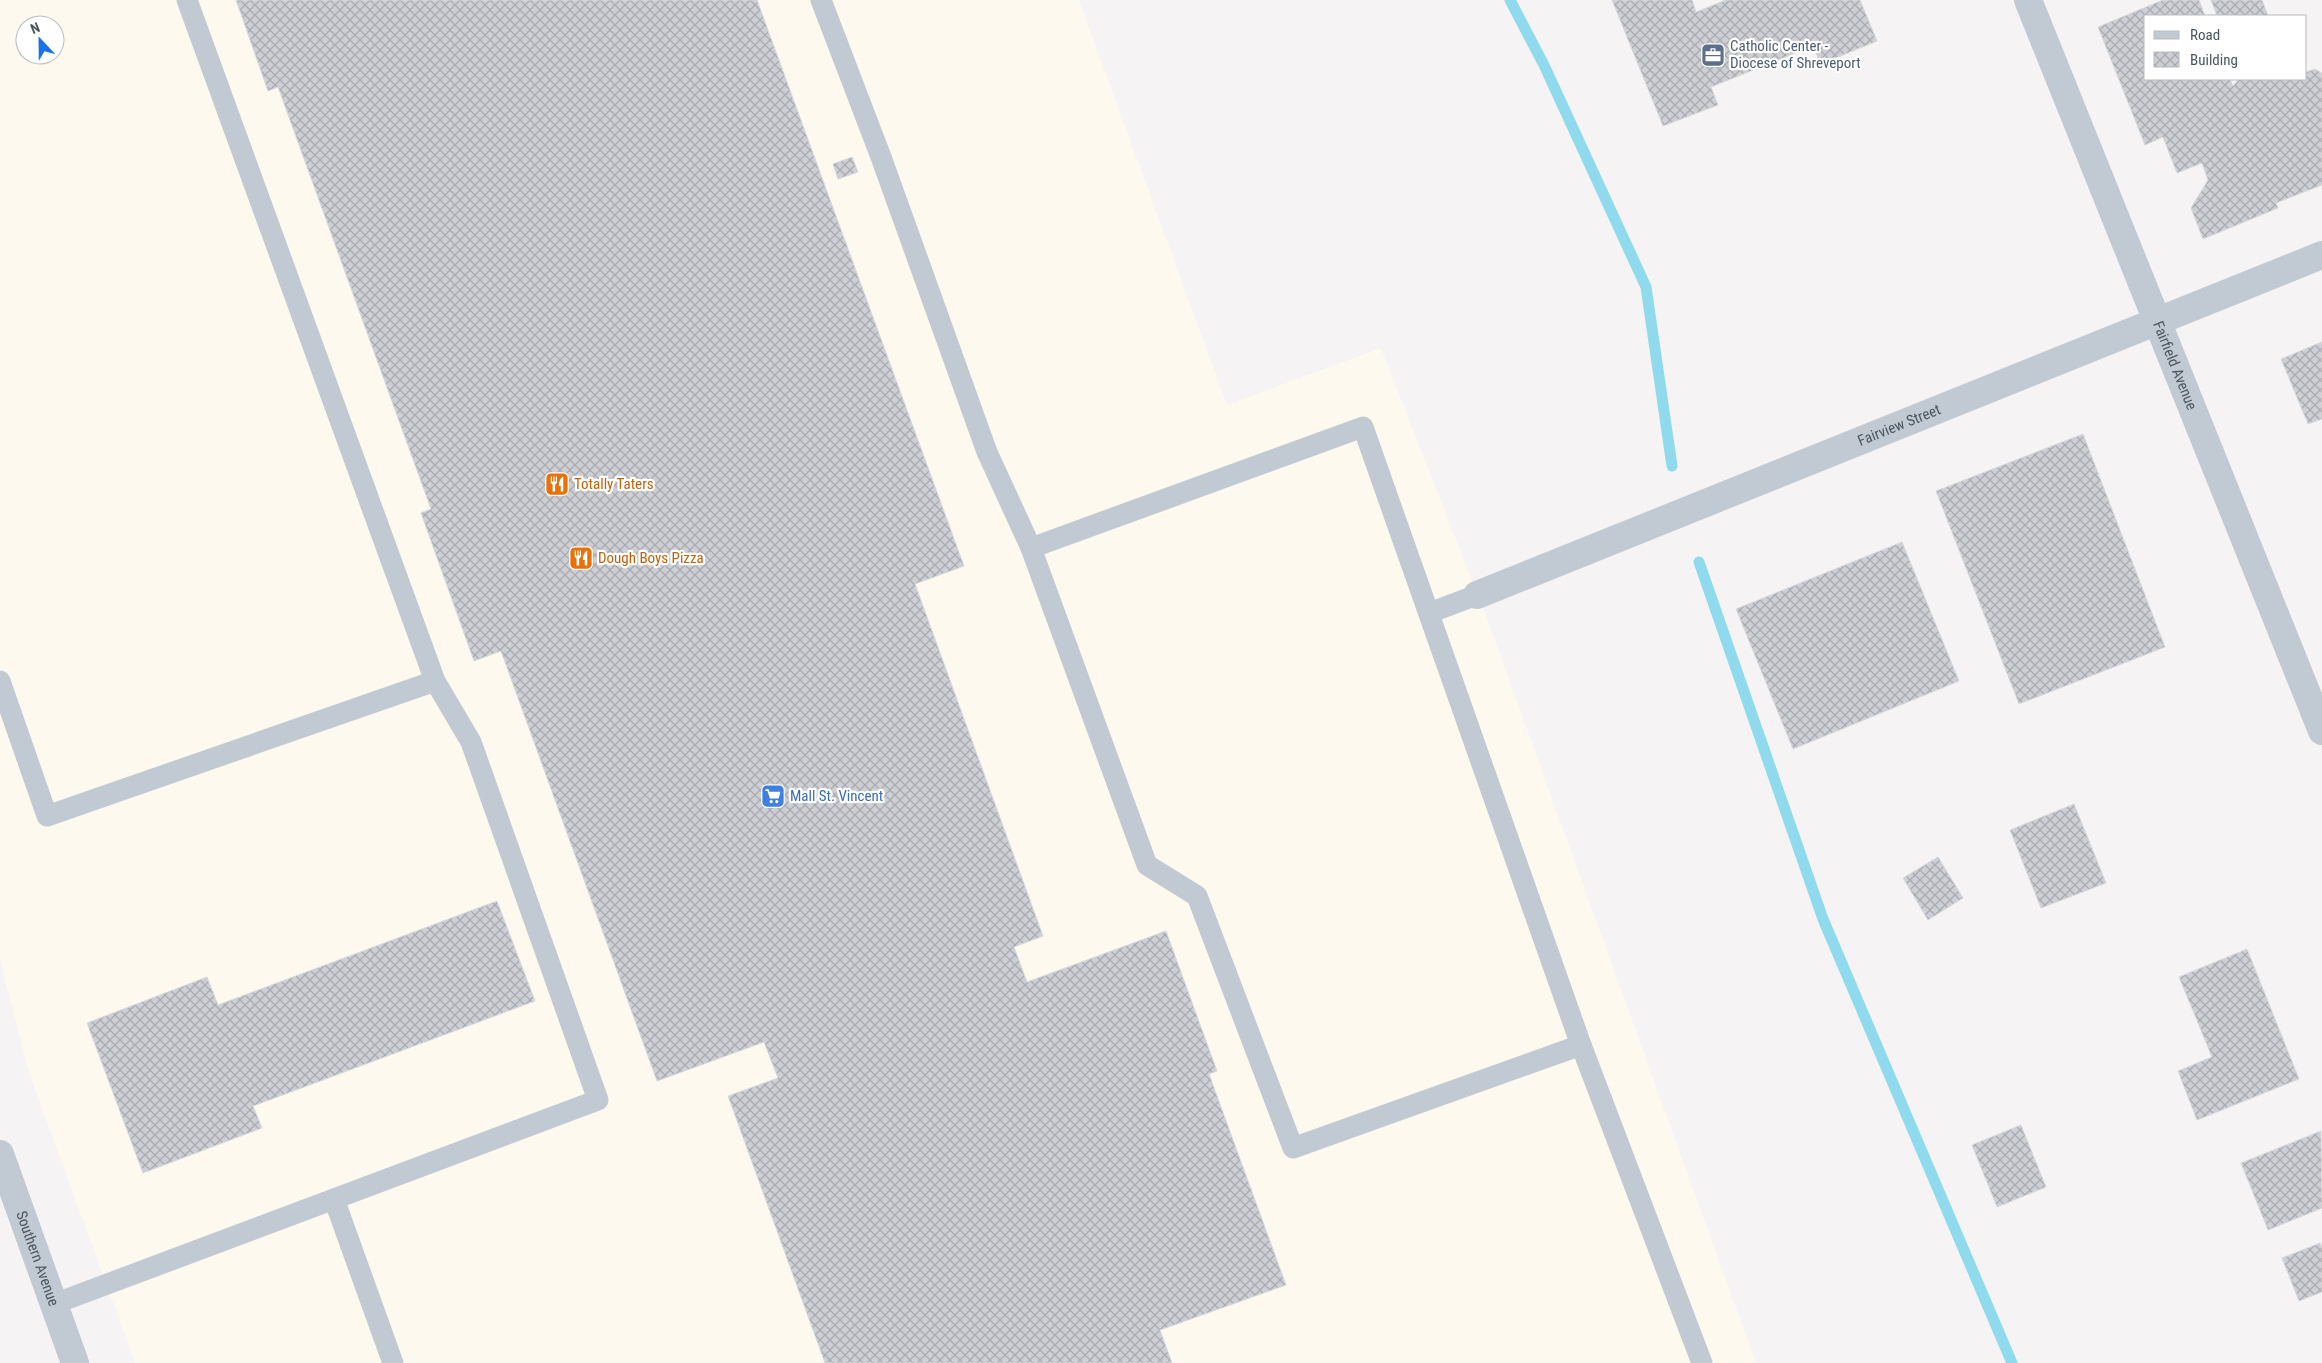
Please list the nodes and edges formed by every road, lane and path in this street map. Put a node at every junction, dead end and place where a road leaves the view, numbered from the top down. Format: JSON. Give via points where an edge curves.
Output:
{"nodes":[{"id":1,"x":187,"y":0,"type":"edge"},
{"id":2,"x":821,"y":0,"type":"edge"},
{"id":3,"x":2028,"y":0,"type":"edge"},
{"id":4,"x":2322,"y":255,"type":"edge"},
{"id":5,"x":2156,"y":322,"type":"junction"},
{"id":6,"x":1031,"y":548,"type":"junction"},
{"id":7,"x":1477,"y":595,"type":"joint"},
{"id":8,"x":1429,"y":613,"type":"junction"},
{"id":9,"x":0,"y":681,"type":"edge"},
{"id":10,"x":435,"y":681,"type":"junction"},
{"id":11,"x":2322,"y":731,"type":"edge"},
{"id":12,"x":1581,"y":1045,"type":"junction"},
{"id":13,"x":0,"y":1154,"type":"edge"},
{"id":14,"x":334,"y":1199,"type":"junction"},
{"id":15,"x":54,"y":1304,"type":"junction"},
{"id":16,"x":75,"y":1363,"type":"edge"},
{"id":17,"x":393,"y":1363,"type":"edge"},
{"id":18,"x":1702,"y":1363,"type":"edge"}],
"edges":[{"from":1,"to":10,"type":"lane"},
{"from":2,"to":6,"type":"lane","via":[[986,452]]},
{"from":3,"to":5,"type":"street","name":"Fairfield Avenue"},
{"from":4,"to":5,"type":"street","name":"Fairview Street"},
{"from":5,"to":7,"type":"street","name":"Fairview Street"},
{"from":5,"to":11,"type":"street","name":"Fairfield Avenue"},
{"from":6,"to":8,"type":"lane","via":[[1363,427]]},
{"from":6,"to":12,"type":"lane","via":[[1147,865],[1197,896],[1293,1148]]},
{"from":7,"to":8,"type":"lane"},
{"from":8,"to":12,"type":"lane"},
{"from":9,"to":10,"type":"lane","via":[[47,816]]},
{"from":10,"to":14,"type":"lane","via":[[471,742],[598,1100]]},
{"from":12,"to":18,"type":"lane"},
{"from":13,"to":15,"type":"street","name":"Southern Avenue"},
{"from":14,"to":15,"type":"lane"},
{"from":14,"to":17,"type":"lane"},
{"from":15,"to":16,"type":"street","name":"Southern Avenue"}]}
